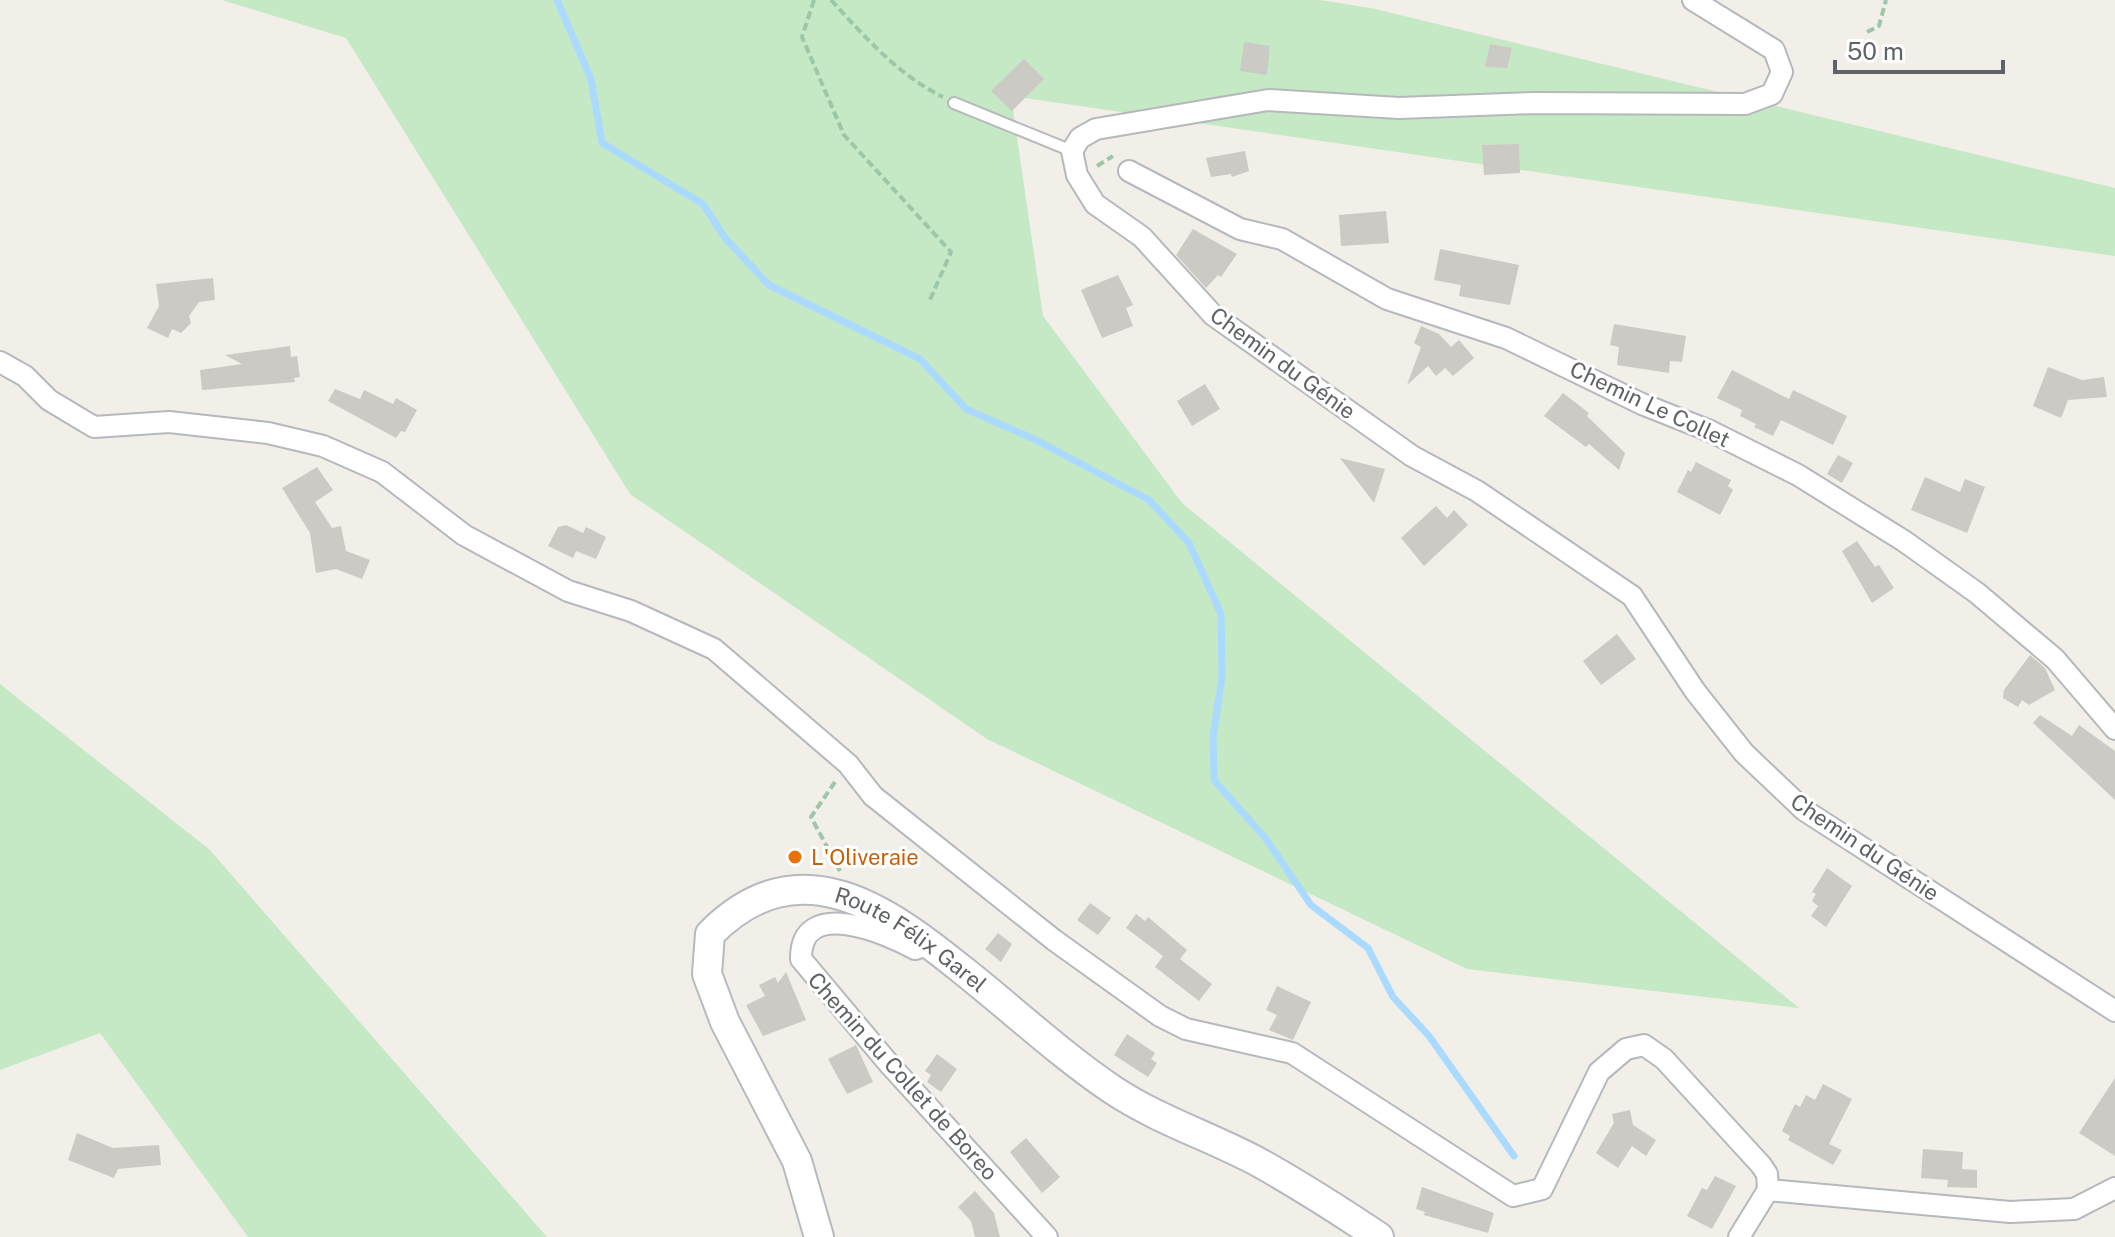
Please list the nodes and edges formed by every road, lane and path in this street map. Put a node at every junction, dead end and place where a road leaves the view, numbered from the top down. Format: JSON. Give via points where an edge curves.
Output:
{"nodes":[{"id":1,"x":814,"y":0,"type":"edge"},
{"id":2,"x":831,"y":0,"type":"edge"},
{"id":3,"x":1693,"y":0,"type":"edge"},
{"id":4,"x":1886,"y":0,"type":"edge"},
{"id":5,"x":1867,"y":32,"type":"dead end"},
{"id":6,"x":954,"y":103,"type":"joint"},
{"id":7,"x":1072,"y":151,"type":"junction"},
{"id":8,"x":1129,"y":171,"type":"joint"},
{"id":9,"x":929,"y":302,"type":"dead end"},
{"id":10,"x":0,"y":362,"type":"edge"},
{"id":11,"x":2115,"y":729,"type":"edge"},
{"id":12,"x":848,"y":764,"type":"junction"},
{"id":13,"x":854,"y":898,"type":"junction"},
{"id":14,"x":930,"y":944,"type":"junction"},
{"id":15,"x":2115,"y":1011,"type":"edge"},
{"id":16,"x":2115,"y":1188,"type":"edge"},
{"id":17,"x":1768,"y":1190,"type":"junction"},
{"id":18,"x":819,"y":1237,"type":"edge"},
{"id":19,"x":1047,"y":1237,"type":"edge"},
{"id":20,"x":1379,"y":1237,"type":"edge"},
{"id":21,"x":1739,"y":1237,"type":"edge"}],
"edges":[{"from":1,"to":9,"type":"path","via":[[802,37],[844,135],[951,252]]},
{"from":2,"to":6,"type":"path","via":[[885,58],[917,84]]},
{"from":3,"to":7,"type":"street","via":[[1774,50],[1782,72],[1772,94],[1745,104],[1399,108],[1268,100],[1096,129],[1080,138]]},
{"from":4,"to":5,"type":"path","via":[[1879,26]]},
{"from":6,"to":7,"type":"lane"},
{"from":7,"to":8,"type":"path","via":[[1093,167],[1114,155]]},
{"from":7,"to":15,"type":"street","name":"Chemin du Génie","via":[[1077,175],[1095,204],[1142,237],[1213,315],[1412,456],[1477,491],[1632,596],[1744,753],[1804,810]]},
{"from":8,"to":11,"type":"street","name":"Chemin Le Collet","via":[[1240,229],[1282,239],[1387,299],[1506,338],[1798,475],[1977,593],[2055,659]]},
{"from":10,"to":12,"type":"street","via":[[94,427],[169,422],[268,433],[323,446],[382,472],[464,535],[515,563],[568,591],[631,611],[714,649]]},
{"from":12,"to":13,"type":"path","via":[[811,817]]},
{"from":12,"to":17,"type":"street","via":[[873,796],[1054,940],[1160,1016],[1186,1029],[1292,1053],[1513,1196],[1542,1189],[1599,1072],[1626,1049],[1644,1045],[1664,1059],[1761,1165]]},
{"from":13,"to":14,"type":"street","name":"Route Félix Garel","via":[[877,907]]},
{"from":13,"to":18,"type":"street","name":"Route Félix Garel","via":[[810,890],[774,895],[734,909],[710,934],[707,974],[725,1022],[797,1161]]},
{"from":14,"to":19,"type":"street","name":"Chemin du Collet de Boreo","via":[[915,949],[874,929],[837,923],[808,936],[801,959]]},
{"from":14,"to":20,"type":"street","name":"Route Félix Garel","via":[[1113,1089],[1260,1164]]},
{"from":16,"to":17,"type":"street","via":[[2074,1209],[2010,1212]]},
{"from":17,"to":21,"type":"street"}]}
